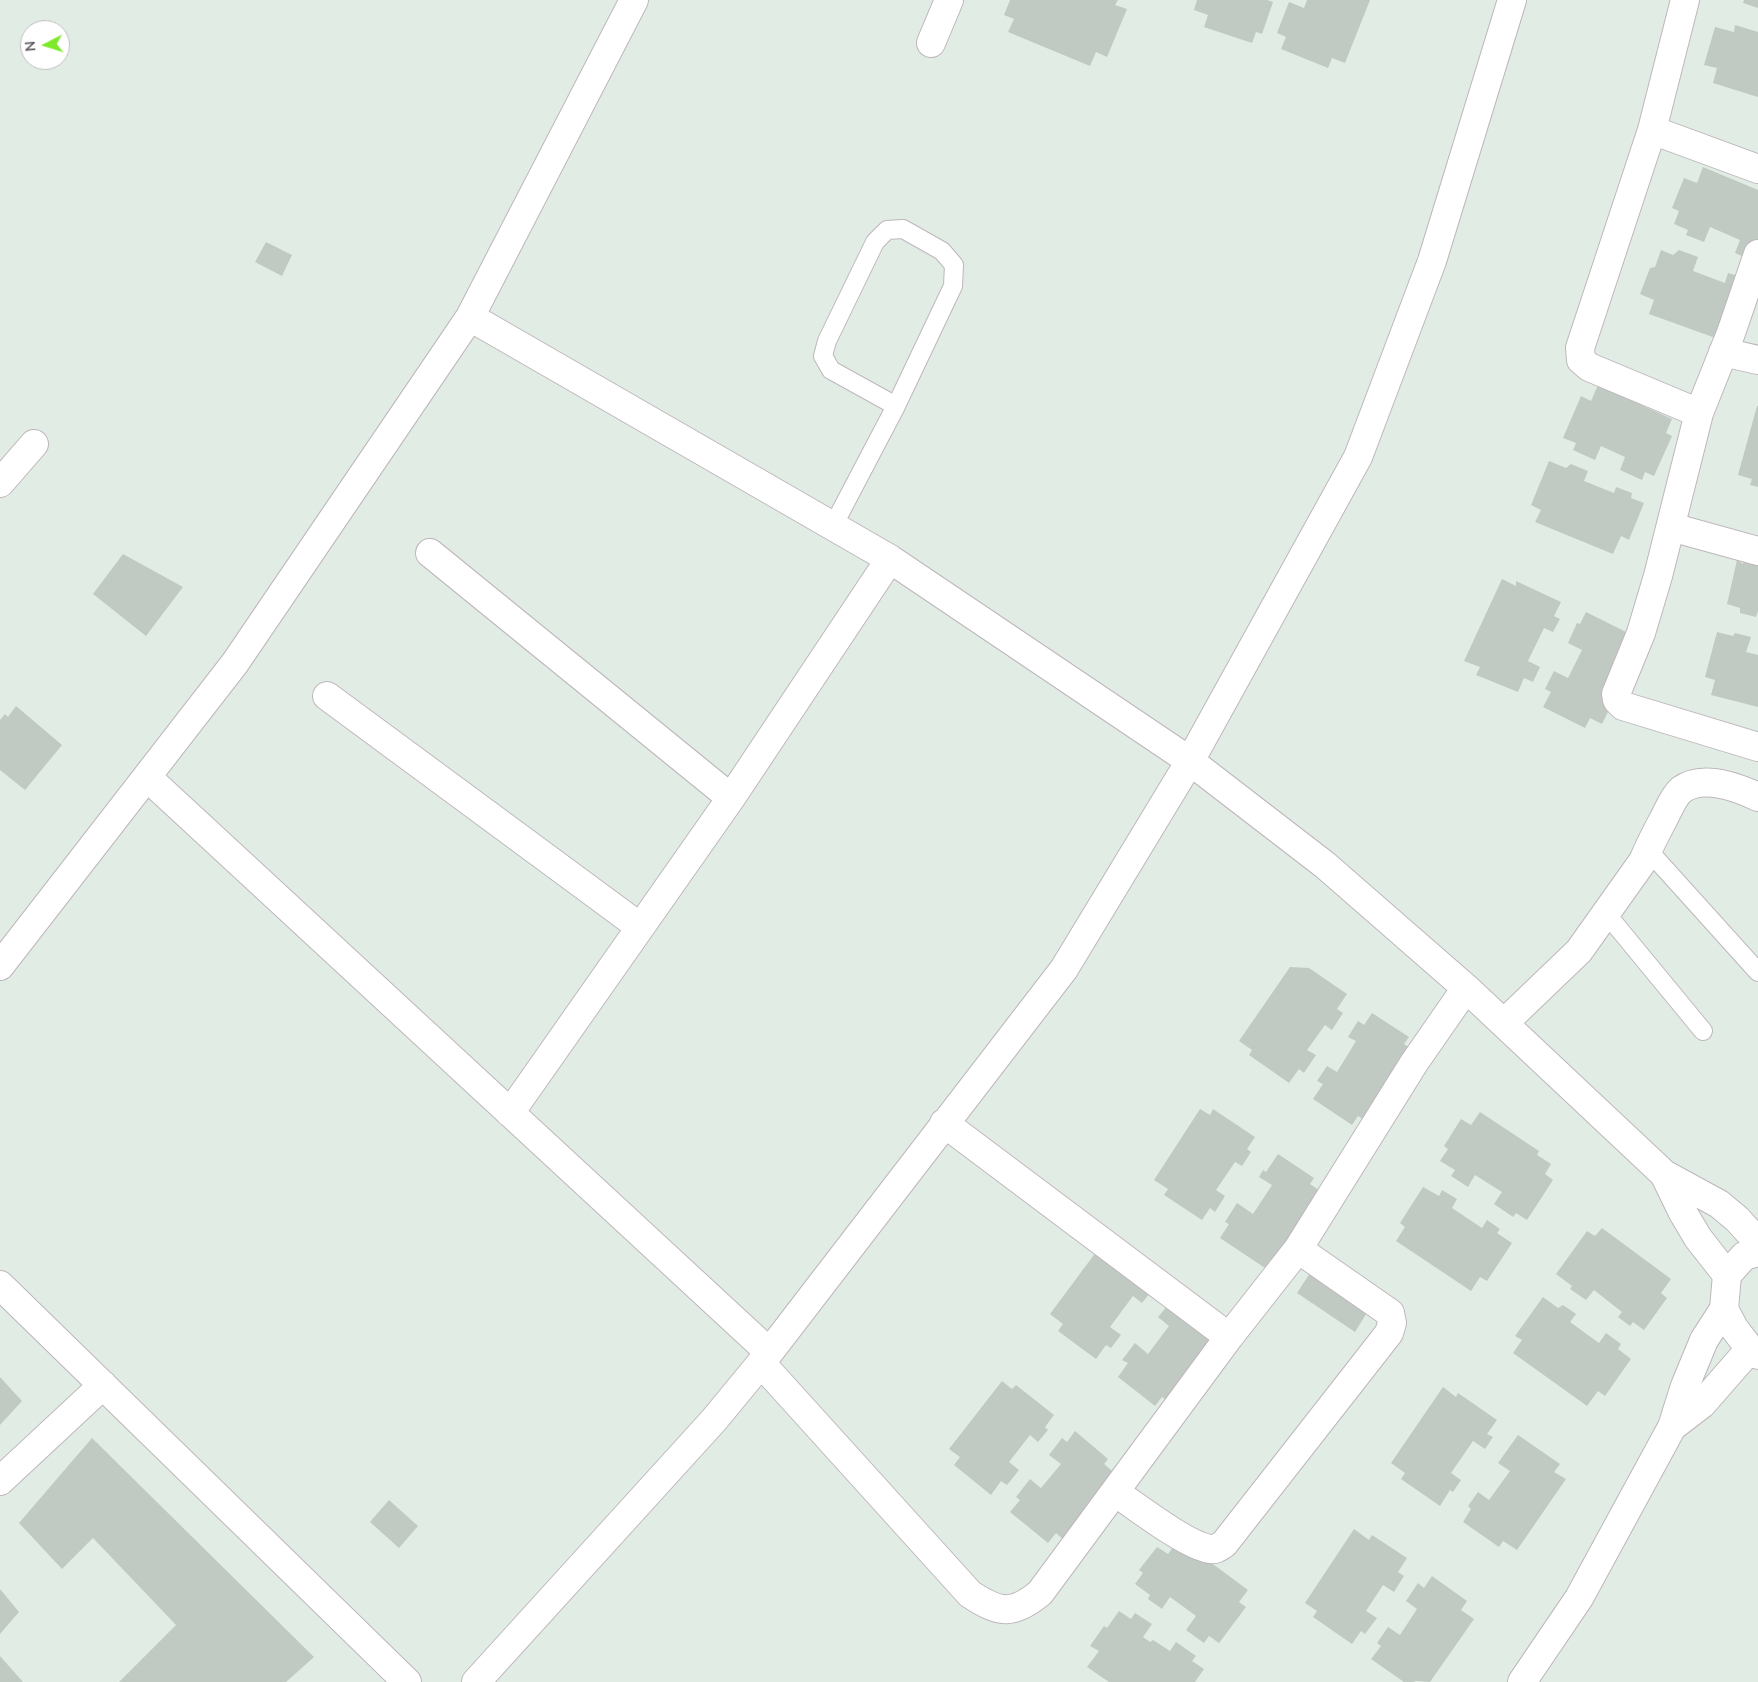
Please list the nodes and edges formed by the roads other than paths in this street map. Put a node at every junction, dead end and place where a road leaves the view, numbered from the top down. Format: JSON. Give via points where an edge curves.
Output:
{"nodes":[{"id":1,"x":634,"y":0,"type":"edge"},
{"id":2,"x":949,"y":0,"type":"edge"},
{"id":3,"x":1512,"y":0,"type":"edge"},
{"id":4,"x":1685,"y":0,"type":"edge"},
{"id":5,"x":931,"y":43,"type":"dead end"},
{"id":6,"x":1652,"y":130,"type":"junction"},
{"id":7,"x":1758,"y":169,"type":"edge"},
{"id":8,"x":1758,"y":254,"type":"edge"},
{"id":9,"x":470,"y":317,"type":"junction"},
{"id":10,"x":1723,"y":352,"type":"junction"},
{"id":11,"x":1758,"y":360,"type":"edge"},
{"id":12,"x":896,"y":406,"type":"junction"},
{"id":13,"x":1699,"y":413,"type":"junction"},
{"id":14,"x":34,"y":444,"type":"dead end"},
{"id":15,"x":0,"y":483,"type":"edge"},
{"id":16,"x":833,"y":526,"type":"junction"},
{"id":17,"x":1671,"y":527,"type":"junction"},
{"id":18,"x":1758,"y":551,"type":"edge"},
{"id":19,"x":430,"y":553,"type":"dead end"},
{"id":20,"x":890,"y":559,"type":"junction"},
{"id":21,"x":327,"y":696,"type":"dead end"},
{"id":22,"x":1758,"y":747,"type":"edge"},
{"id":23,"x":1190,"y":761,"type":"junction"},
{"id":24,"x":147,"y":777,"type":"junction"},
{"id":25,"x":1758,"y":797,"type":"edge"},
{"id":26,"x":731,"y":798,"type":"junction"},
{"id":27,"x":1648,"y":850,"type":"junction"},
{"id":28,"x":1605,"y":912,"type":"junction"},
{"id":29,"x":640,"y":927,"type":"junction"},
{"id":30,"x":0,"y":966,"type":"edge"},
{"id":31,"x":1758,"y":972,"type":"edge"},
{"id":32,"x":1466,"y":988,"type":"junction"},
{"id":33,"x":1504,"y":1023,"type":"junction"},
{"id":34,"x":1703,"y":1031,"type":"dead end"},
{"id":35,"x":510,"y":1113,"type":"junction"},
{"id":36,"x":944,"y":1123,"type":"junction"},
{"id":37,"x":1664,"y":1174,"type":"junction"},
{"id":38,"x":1758,"y":1242,"type":"edge"},
{"id":39,"x":1298,"y":1249,"type":"junction"},
{"id":40,"x":1758,"y":1252,"type":"edge"},
{"id":41,"x":1727,"y":1275,"type":"junction"},
{"id":42,"x":0,"y":1285,"type":"edge"},
{"id":43,"x":1724,"y":1308,"type":"junction"},
{"id":44,"x":1229,"y":1337,"type":"junction"},
{"id":45,"x":1754,"y":1352,"type":"edge"},
{"id":46,"x":765,"y":1358,"type":"junction"},
{"id":47,"x":103,"y":1385,"type":"junction"},
{"id":48,"x":1672,"y":1427,"type":"junction"},
{"id":49,"x":0,"y":1480,"type":"edge"},
{"id":50,"x":1115,"y":1492,"type":"junction"},
{"id":51,"x":407,"y":1682,"type":"edge"},
{"id":52,"x":476,"y":1682,"type":"edge"},
{"id":53,"x":1522,"y":1682,"type":"edge"}],
"edges":[{"from":1,"to":9,"type":"street"},
{"from":2,"to":5,"type":"street"},
{"from":3,"to":23,"type":"street","via":[[1432,261],[1358,457]]},
{"from":4,"to":6,"type":"street"},
{"from":6,"to":7,"type":"street"},
{"from":6,"to":13,"type":"street","via":[[1580,348],[1581,360],[1589,368]]},
{"from":8,"to":10,"type":"street"},
{"from":9,"to":16,"type":"street"},
{"from":9,"to":24,"type":"street","via":[[235,663]]},
{"from":10,"to":11,"type":"street"},
{"from":10,"to":13,"type":"street"},
{"from":12,"to":12,"type":"lane","via":[[953,286],[954,265],[942,251],[903,229],[887,230],[875,242],[827,342],[824,356],[831,370]]},
{"from":12,"to":16,"type":"lane"},
{"from":13,"to":17,"type":"street"},
{"from":14,"to":15,"type":"street"},
{"from":16,"to":20,"type":"street"},
{"from":17,"to":18,"type":"street"},
{"from":17,"to":22,"type":"street","via":[[1641,633],[1616,694],[1617,700],[1623,706]]},
{"from":19,"to":26,"type":"street"},
{"from":20,"to":23,"type":"street"},
{"from":20,"to":26,"type":"street"},
{"from":21,"to":29,"type":"street"},
{"from":23,"to":32,"type":"street","via":[[1325,865]]},
{"from":23,"to":36,"type":"street","via":[[1064,969]]},
{"from":24,"to":30,"type":"street"},
{"from":24,"to":35,"type":"street"},
{"from":25,"to":27,"type":"street","via":[[1716,783],[1690,785],[1673,801]]},
{"from":26,"to":29,"type":"street"},
{"from":27,"to":28,"type":"street"},
{"from":27,"to":31,"type":"lane"},
{"from":28,"to":33,"type":"street","via":[[1578,951]]},
{"from":28,"to":34,"type":"lane"},
{"from":29,"to":35,"type":"street"},
{"from":32,"to":33,"type":"street"},
{"from":32,"to":39,"type":"street","via":[[1414,1063]]},
{"from":33,"to":37,"type":"street"},
{"from":35,"to":46,"type":"street"},
{"from":36,"to":44,"type":"street"},
{"from":36,"to":46,"type":"street"},
{"from":37,"to":38,"type":"street","via":[[1719,1204]]},
{"from":37,"to":41,"type":"street","via":[[1698,1238]]},
{"from":39,"to":44,"type":"street"},
{"from":39,"to":50,"type":"street","via":[[1390,1313],[1389,1333],[1224,1544],[1210,1549],[1190,1542]]},
{"from":40,"to":41,"type":"street","via":[[1744,1256]]},
{"from":41,"to":43,"type":"street"},
{"from":42,"to":47,"type":"street"},
{"from":43,"to":45,"type":"street","via":[[1734,1328]]},
{"from":43,"to":48,"type":"street","via":[[1704,1340],[1684,1386]]},
{"from":44,"to":50,"type":"street"},
{"from":45,"to":48,"type":"street","via":[[1702,1404]]},
{"from":46,"to":50,"type":"street","via":[[970,1594],[990,1607],[1012,1609],[1025,1606],[1040,1593]]},
{"from":46,"to":52,"type":"street","via":[[714,1420]]},
{"from":47,"to":49,"type":"street"},
{"from":47,"to":51,"type":"street"},
{"from":48,"to":53,"type":"street","via":[[1579,1598]]}]}
